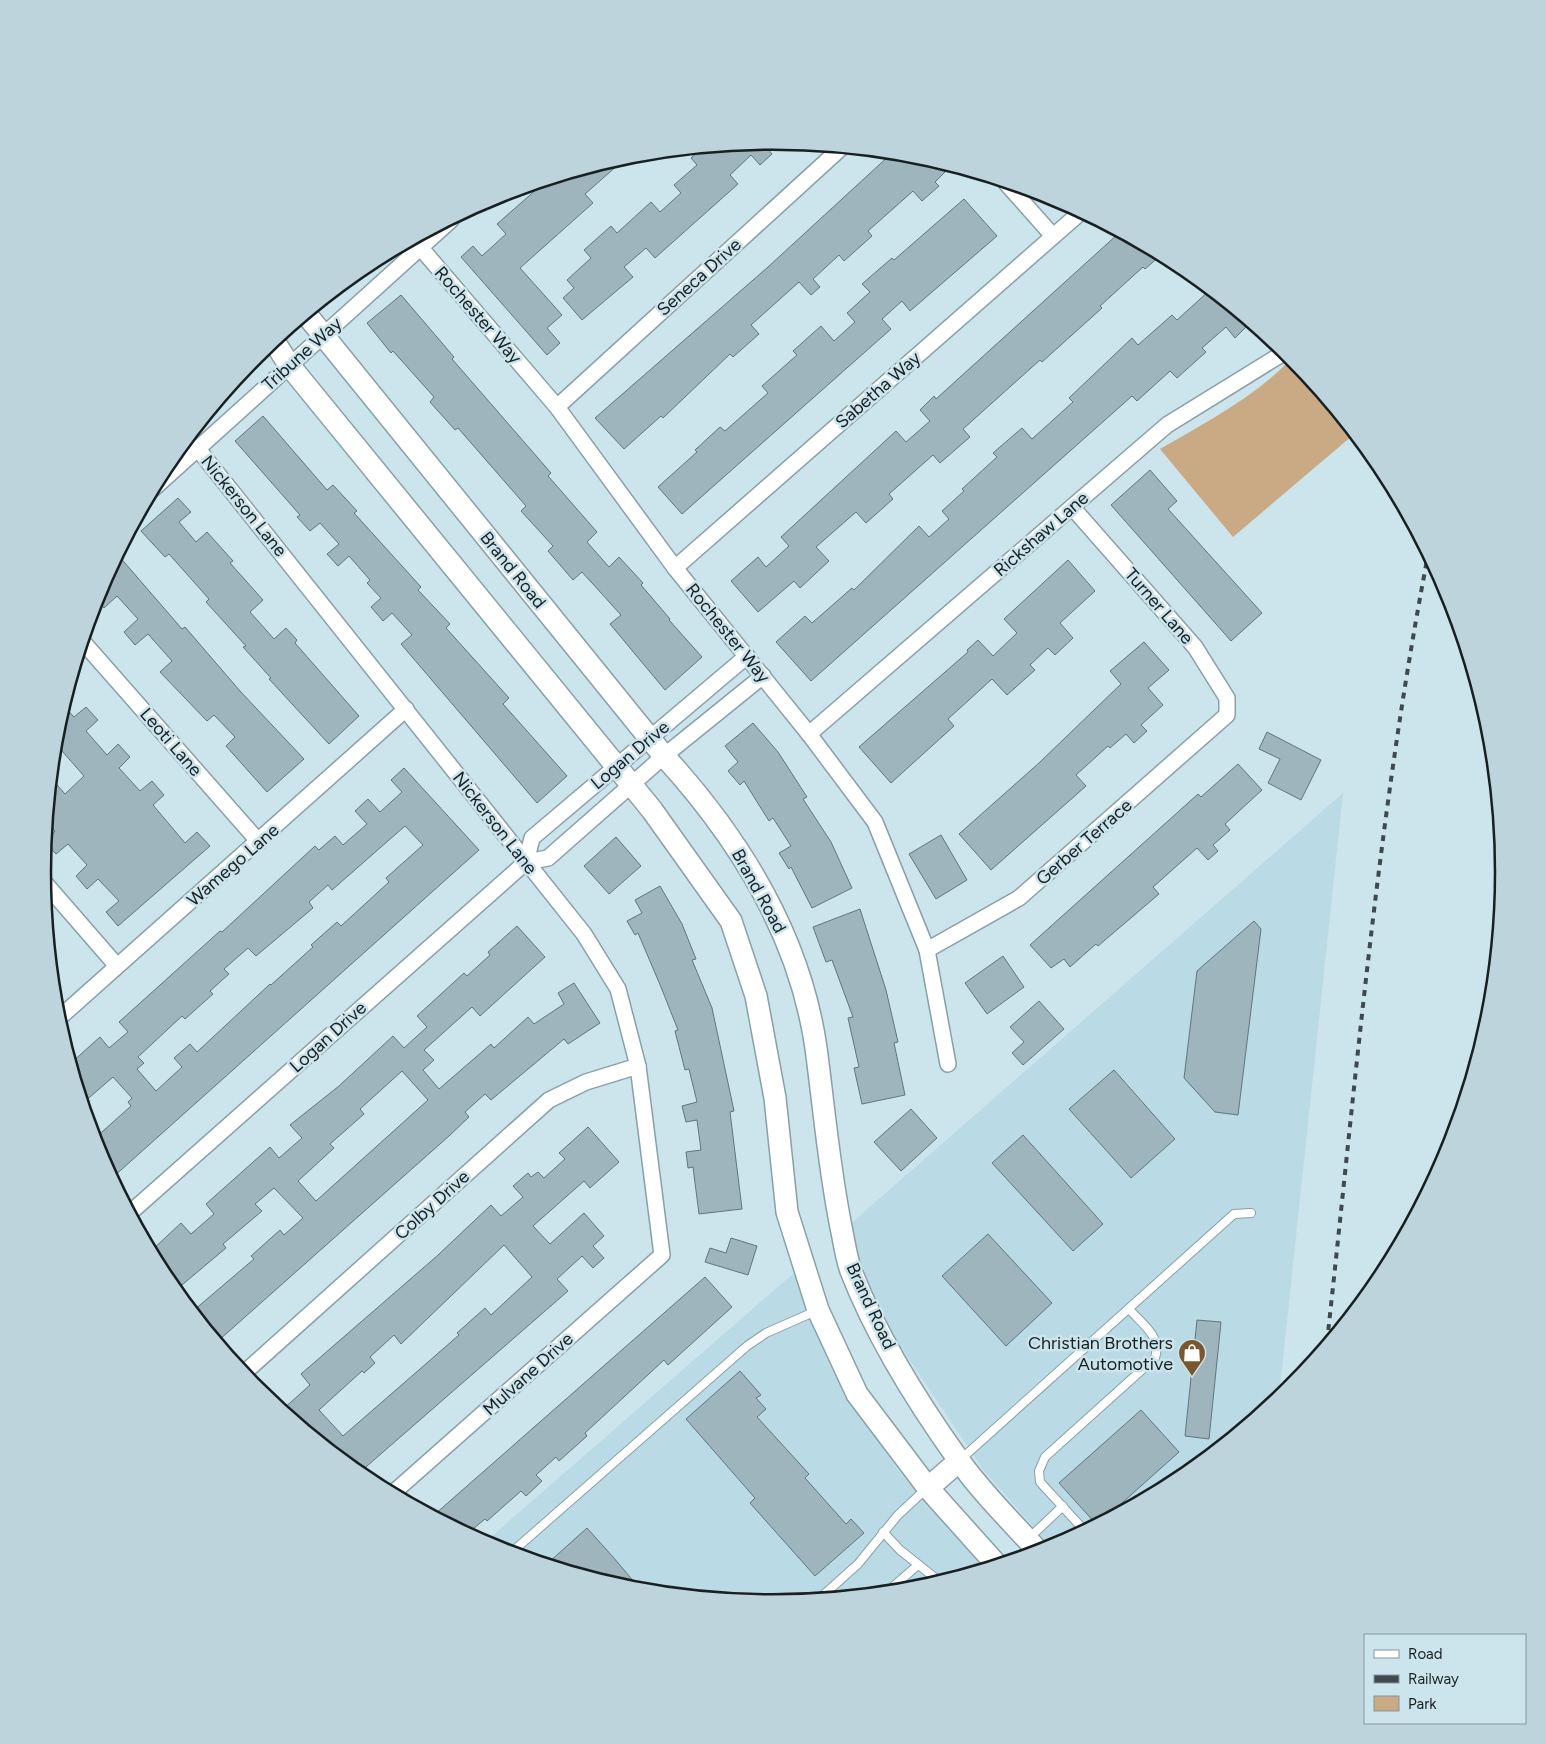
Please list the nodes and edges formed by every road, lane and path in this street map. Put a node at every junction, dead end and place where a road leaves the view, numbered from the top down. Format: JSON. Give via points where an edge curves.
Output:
{"nodes":[{"id":1,"x":836,"y":153,"type":"edge"},
{"id":2,"x":1014,"y":192,"type":"edge"},
{"id":3,"x":1075,"y":217,"type":"edge"},
{"id":4,"x":432,"y":236,"type":"edge"},
{"id":5,"x":1053,"y":236,"type":"junction"},
{"id":6,"x":420,"y":247,"type":"junction"},
{"id":7,"x":310,"y":319,"type":"edge"},
{"id":8,"x":322,"y":335,"type":"junction"},
{"id":9,"x":278,"y":347,"type":"edge"},
{"id":10,"x":1277,"y":357,"type":"edge"},
{"id":11,"x":289,"y":364,"type":"junction"},
{"id":12,"x":557,"y":407,"type":"junction"},
{"id":13,"x":198,"y":449,"type":"junction"},
{"id":14,"x":173,"y":472,"type":"edge"},
{"id":15,"x":1072,"y":507,"type":"junction"},
{"id":16,"x":675,"y":568,"type":"junction"},
{"id":17,"x":88,"y":647,"type":"edge"},
{"id":18,"x":747,"y":656,"type":"junction"},
{"id":19,"x":763,"y":676,"type":"junction"},
{"id":20,"x":406,"y":710,"type":"junction"},
{"id":21,"x":1227,"y":715,"type":"joint"},
{"id":22,"x":809,"y":734,"type":"junction"},
{"id":23,"x":650,"y":738,"type":"junction"},
{"id":24,"x":664,"y":756,"type":"junction"},
{"id":25,"x":617,"y":767,"type":"junction"},
{"id":26,"x":631,"y":784,"type":"junction"},
{"id":27,"x":258,"y":842,"type":"junction"},
{"id":28,"x":526,"y":862,"type":"junction"},
{"id":29,"x":52,"y":891,"type":"edge"},
{"id":30,"x":927,"y":950,"type":"junction"},
{"id":31,"x":117,"y":966,"type":"junction"},
{"id":32,"x":65,"y":1013,"type":"edge"},
{"id":33,"x":948,"y":1064,"type":"dead end"},
{"id":34,"x":638,"y":1066,"type":"junction"},
{"id":35,"x":135,"y":1208,"type":"edge"},
{"id":36,"x":1252,"y":1213,"type":"dead end"},
{"id":37,"x":662,"y":1256,"type":"joint"},
{"id":38,"x":1129,"y":1309,"type":"junction"},
{"id":39,"x":818,"y":1310,"type":"junction"},
{"id":40,"x":249,"y":1368,"type":"edge"},
{"id":41,"x":959,"y":1461,"type":"junction"},
{"id":42,"x":398,"y":1488,"type":"edge"},
{"id":43,"x":928,"y":1488,"type":"junction"},
{"id":44,"x":1062,"y":1506,"type":"junction"},
{"id":45,"x":1079,"y":1525,"type":"edge"},
{"id":46,"x":883,"y":1532,"type":"junction"},
{"id":47,"x":1033,"y":1545,"type":"edge"},
{"id":48,"x":1032,"y":1546,"type":"edge"},
{"id":49,"x":518,"y":1547,"type":"edge"},
{"id":50,"x":992,"y":1559,"type":"edge"},
{"id":51,"x":918,"y":1565,"type":"junction"},
{"id":52,"x":932,"y":1576,"type":"edge"},
{"id":53,"x":897,"y":1583,"type":"edge"},
{"id":54,"x":827,"y":1591,"type":"edge"}],
"edges":[{"from":1,"to":12,"type":"street","name":"Seneca Drive"},
{"from":2,"to":5,"type":"street"},
{"from":3,"to":5,"type":"street","name":"Sabetha Way"},
{"from":4,"to":6,"type":"street","name":"Tribune Way"},
{"from":5,"to":16,"type":"street","name":"Sabetha Way"},
{"from":6,"to":8,"type":"street","name":"Tribune Way"},
{"from":6,"to":12,"type":"street","name":"Rochester Way"},
{"from":7,"to":8,"type":"main road","name":"Brand Road"},
{"from":8,"to":11,"type":"street","name":"Tribune Way"},
{"from":8,"to":23,"type":"main road","name":"Brand Road"},
{"from":9,"to":11,"type":"main road"},
{"from":10,"to":15,"type":"street","name":"Rickshaw Lane","via":[[1167,425]]},
{"from":11,"to":13,"type":"street","name":"Tribune Way"},
{"from":11,"to":25,"type":"main road"},
{"from":12,"to":16,"type":"street","name":"Rochester Way"},
{"from":13,"to":14,"type":"street","name":"Tribune Way"},
{"from":13,"to":20,"type":"street","name":"Nickerson Lane"},
{"from":15,"to":21,"type":"street","name":"Turner Lane","via":[[1195,647],[1227,698]]},
{"from":15,"to":22,"type":"street","name":"Rickshaw Lane"},
{"from":16,"to":18,"type":"street","name":"Rochester Way"},
{"from":17,"to":27,"type":"street","name":"Leoti Lane"},
{"from":18,"to":19,"type":"street","name":"Rochester Way"},
{"from":18,"to":23,"type":"street","name":"Logan Drive"},
{"from":19,"to":22,"type":"street","name":"Rochester Way"},
{"from":19,"to":24,"type":"street","name":"Logan Drive"},
{"from":20,"to":27,"type":"street","name":"Wamego Lane"},
{"from":20,"to":28,"type":"street","name":"Nickerson Lane"},
{"from":21,"to":30,"type":"street","name":"Gerber Terrace","via":[[1019,898]]},
{"from":22,"to":30,"type":"street","name":"Rochester Way","via":[[875,822]]},
{"from":23,"to":24,"type":"main road","name":"Brand Road"},
{"from":23,"to":25,"type":"street","name":"Logan Drive"},
{"from":24,"to":26,"type":"street","name":"Logan Drive"},
{"from":24,"to":41,"type":"main road","name":"Brand Road","via":[[692,786],[751,868],[777,916],[801,978],[816,1045],[834,1192],[850,1269],[911,1388]]},
{"from":25,"to":26,"type":"main road"},
{"from":25,"to":28,"type":"street","name":"Logan Drive","via":[[532,838]]},
{"from":26,"to":28,"type":"street","name":"Logan Drive","via":[[548,858]]},
{"from":26,"to":39,"type":"main road","via":[[731,921],[756,996],[775,1098],[787,1212]]},
{"from":27,"to":31,"type":"street","name":"Wamego Lane"},
{"from":28,"to":34,"type":"street","name":"Nickerson Lane","via":[[584,934],[618,990]]},
{"from":28,"to":35,"type":"street","name":"Logan Drive"},
{"from":29,"to":31,"type":"street"},
{"from":30,"to":33,"type":"street","name":"Rochester Way"},
{"from":31,"to":32,"type":"street","name":"Wamego Lane"},
{"from":34,"to":37,"type":"street","name":"Nickerson Lane"},
{"from":34,"to":40,"type":"street","name":"Colby Drive","via":[[586,1082],[549,1100]]},
{"from":36,"to":38,"type":"lane","via":[[1234,1214]]},
{"from":37,"to":42,"type":"street","name":"Mulvane Drive"},
{"from":38,"to":41,"type":"lane"},
{"from":38,"to":44,"type":"lane","via":[[1157,1340],[1155,1358],[1046,1458],[1039,1471],[1040,1482]]},
{"from":39,"to":43,"type":"main road","via":[[857,1394]]},
{"from":39,"to":49,"type":"lane","via":[[766,1333],[747,1346]]},
{"from":41,"to":43,"type":"main road"},
{"from":41,"to":48,"type":"main road","name":"Brand Road"},
{"from":43,"to":46,"type":"lane"},
{"from":43,"to":50,"type":"main road"},
{"from":44,"to":45,"type":"lane"},
{"from":44,"to":47,"type":"lane"},
{"from":46,"to":51,"type":"lane"},
{"from":46,"to":54,"type":"lane","via":[[858,1564]]},
{"from":51,"to":52,"type":"lane"},
{"from":51,"to":53,"type":"lane"}]}
